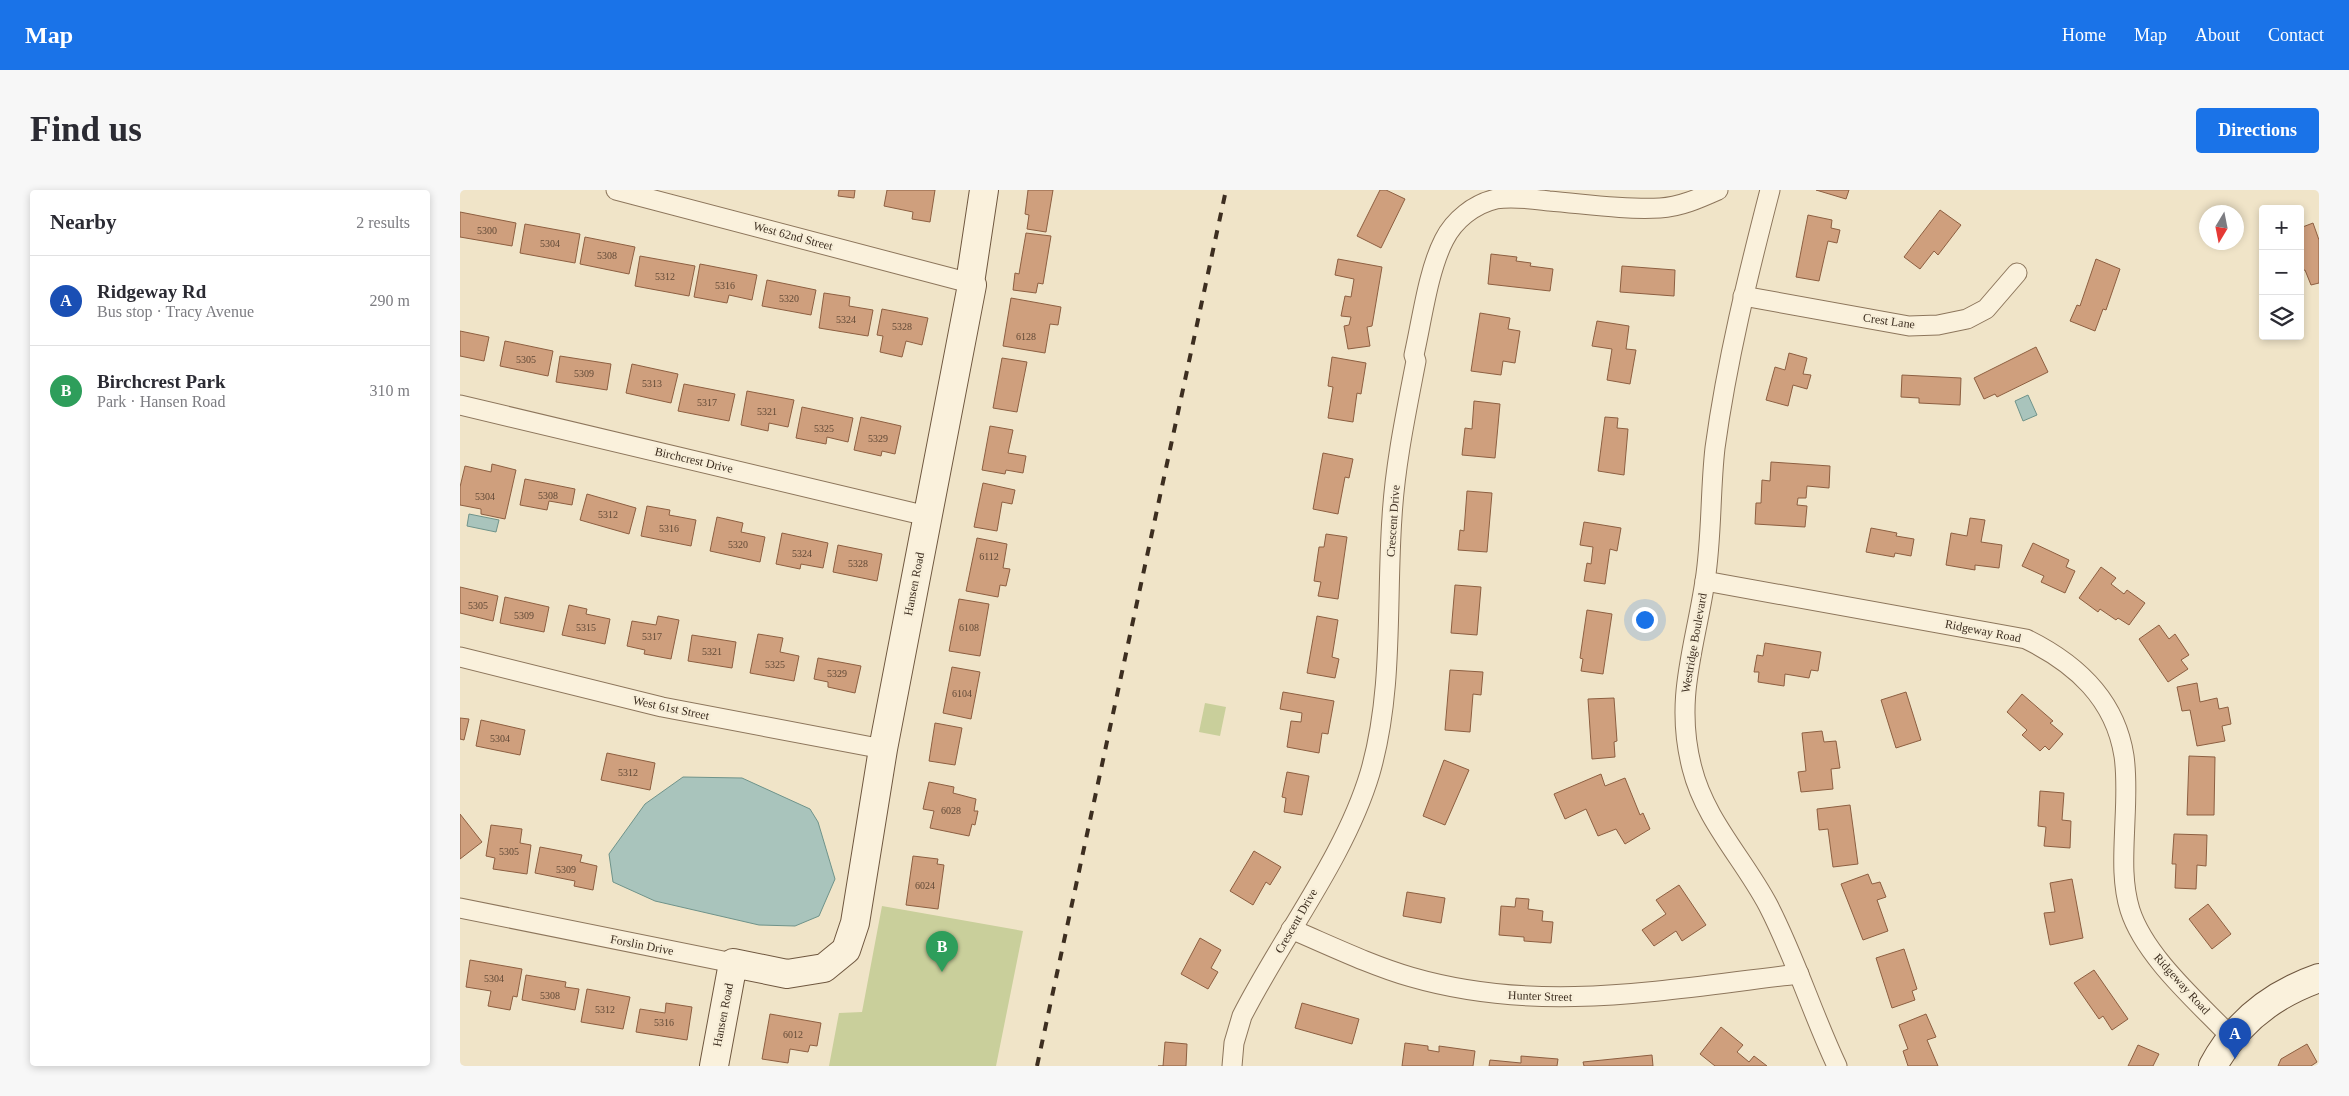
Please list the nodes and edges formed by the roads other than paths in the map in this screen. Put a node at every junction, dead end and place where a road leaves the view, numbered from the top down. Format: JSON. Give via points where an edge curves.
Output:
{"nodes":[{"id":1,"x":616,"y":190,"type":"edge"},
{"id":2,"x":984,"y":190,"type":"edge"},
{"id":3,"x":1718,"y":190,"type":"edge"},
{"id":4,"x":1770,"y":190,"type":"edge"},
{"id":5,"x":2017,"y":273,"type":"dead end"},
{"id":6,"x":970,"y":283,"type":"junction"},
{"id":7,"x":1743,"y":296,"type":"junction"},
{"id":8,"x":460,"y":405,"type":"edge"},
{"id":9,"x":927,"y":516,"type":"junction"},
{"id":10,"x":1705,"y":582,"type":"junction"},
{"id":11,"x":460,"y":657,"type":"edge"},
{"id":12,"x":883,"y":749,"type":"junction"},
{"id":13,"x":460,"y":908,"type":"edge"},
{"id":14,"x":1291,"y":929,"type":"junction"},
{"id":15,"x":733,"y":964,"type":"junction"},
{"id":16,"x":824,"y":968,"type":"joint"},
{"id":17,"x":1799,"y":974,"type":"junction"},
{"id":18,"x":2319,"y":978,"type":"edge"},
{"id":19,"x":2231,"y":1037,"type":"junction"},
{"id":20,"x":714,"y":1066,"type":"edge"},
{"id":21,"x":1232,"y":1066,"type":"edge"},
{"id":22,"x":1837,"y":1066,"type":"edge"},
{"id":23,"x":2213,"y":1066,"type":"edge"}],
"edges":[{"from":1,"to":6,"type":"street","name":"West 62nd Street"},
{"from":2,"to":6,"type":"street","name":"Hansen Road"},
{"from":3,"to":14,"type":"street","name":"Crescent Drive","via":[[1662,208],[1496,199],[1462,217],[1444,240],[1435,262],[1414,355],[1416,361],[1397,472],[1380,731],[1370,774],[1355,815]]},
{"from":4,"to":7,"type":"street","name":"Westridge Boulevard"},
{"from":5,"to":7,"type":"street","name":"Crest Lane","via":[[1986,309],[1967,319],[1938,325],[1909,326]]},
{"from":6,"to":9,"type":"street","name":"Hansen Road"},
{"from":7,"to":10,"type":"street","name":"Westridge Boulevard","via":[[1724,384],[1716,442]]},
{"from":8,"to":9,"type":"street","name":"Birchcrest Drive"},
{"from":9,"to":12,"type":"street","name":"Hansen Road"},
{"from":10,"to":17,"type":"street","name":"Westridge Boulevard","via":[[1684,692],[1684,730],[1692,770],[1705,807],[1767,903]]},
{"from":10,"to":19,"type":"street","name":"Ridgeway Road","via":[[2026,639],[2054,653],[2080,672],[2116,724],[2124,755],[2124,883],[2130,911],[2160,962]]},
{"from":11,"to":12,"type":"street","name":"West 61st Street","via":[[662,707]]},
{"from":12,"to":16,"type":"street","name":"Hansen Road","via":[[855,923],[846,950]]},
{"from":13,"to":15,"type":"street","name":"Forslin Drive"},
{"from":14,"to":17,"type":"street","name":"Hunter Street","via":[[1411,977],[1518,997],[1575,998],[1629,994]]},
{"from":14,"to":21,"type":"street","name":"Crescent Drive","via":[[1242,1016],[1234,1043]]},
{"from":15,"to":16,"type":"street","name":"Forslin Drive","via":[[787,974]]},
{"from":15,"to":20,"type":"street","name":"Hansen Road"},
{"from":17,"to":22,"type":"street","name":"Westridge Boulevard"},
{"from":18,"to":19,"type":"street","via":[[2299,985],[2270,1002]]},
{"from":19,"to":23,"type":"street"}]}
